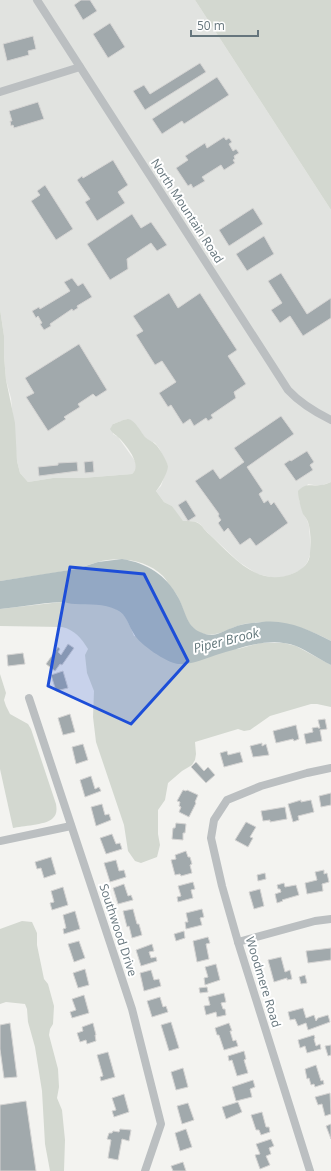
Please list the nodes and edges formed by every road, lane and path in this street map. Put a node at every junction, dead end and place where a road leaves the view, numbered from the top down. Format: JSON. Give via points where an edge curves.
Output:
{"nodes":[{"id":1,"x":37,"y":0,"type":"edge"},
{"id":2,"x":80,"y":67,"type":"junction"},
{"id":3,"x":0,"y":92,"type":"edge"},
{"id":4,"x":331,"y":420,"type":"edge"},
{"id":5,"x":29,"y":698,"type":"dead end"},
{"id":6,"x":331,"y":768,"type":"edge"},
{"id":7,"x":71,"y":826,"type":"junction"},
{"id":8,"x":0,"y":840,"type":"edge"},
{"id":9,"x":331,"y":919,"type":"edge"},
{"id":10,"x":238,"y":942,"type":"junction"},
{"id":11,"x":145,"y":1171,"type":"edge"},
{"id":12,"x":310,"y":1171,"type":"edge"}],
"edges":[{"from":1,"to":2,"type":"street","name":"North Mountain Road"},
{"from":2,"to":3,"type":"street"},
{"from":2,"to":4,"type":"street","name":"North Mountain Road","via":[[288,390],[317,413]]},
{"from":5,"to":7,"type":"street","name":"Southwood Drive"},
{"from":6,"to":10,"type":"street","name":"Woodmere Road","via":[[261,786],[227,800],[214,820],[211,838]]},
{"from":7,"to":8,"type":"street"},
{"from":7,"to":11,"type":"street","name":"Southwood Drive","via":[[132,1009],[161,1124]]},
{"from":9,"to":10,"type":"street"},
{"from":10,"to":12,"type":"street","name":"Woodmere Road"}]}
